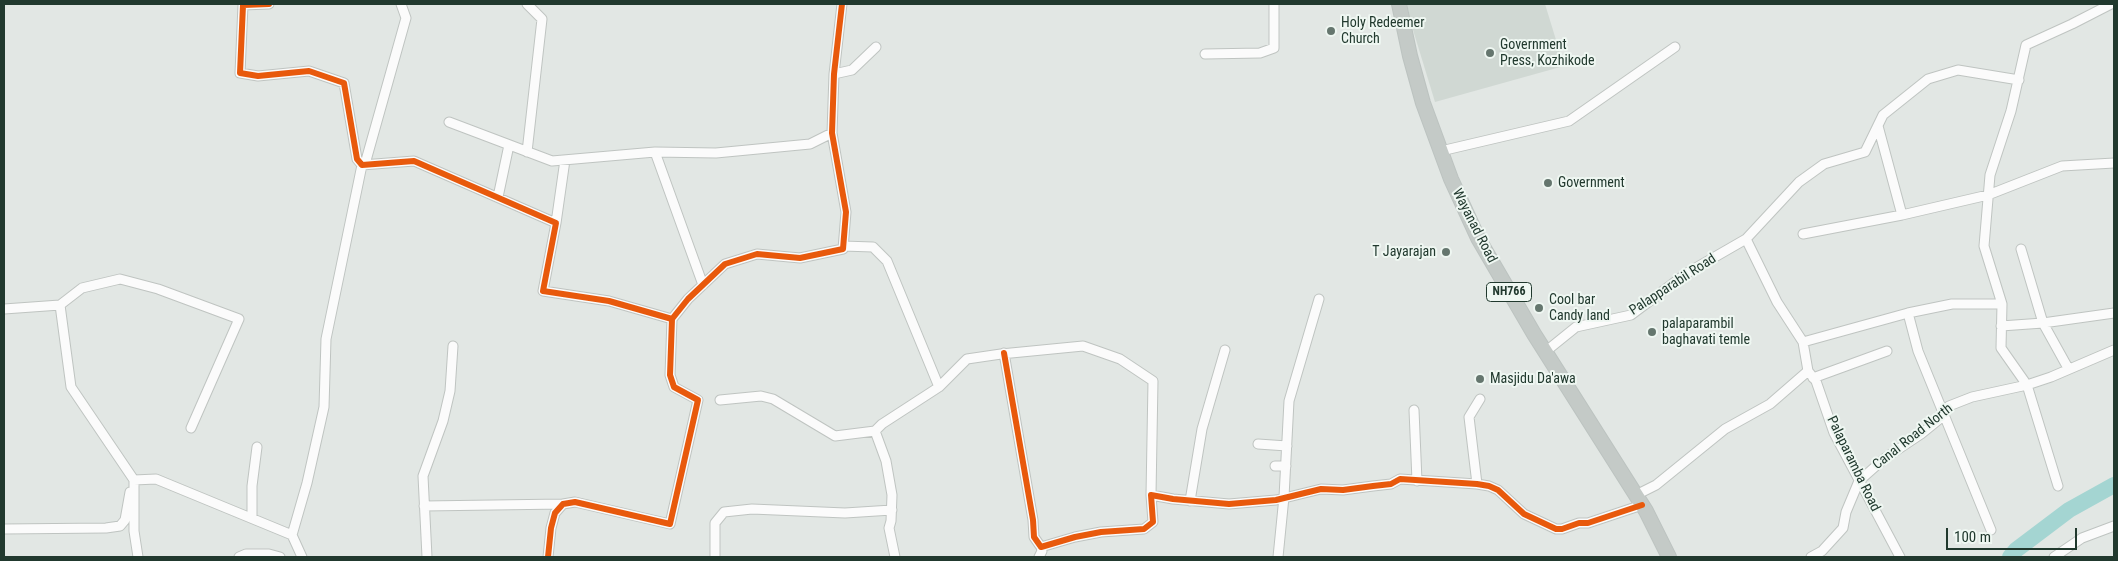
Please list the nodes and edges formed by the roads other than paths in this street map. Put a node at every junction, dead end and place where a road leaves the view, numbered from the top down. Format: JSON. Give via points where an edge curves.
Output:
{"nodes":[{"id":1,"x":243,"y":4,"type":"edge"},
{"id":2,"x":269,"y":4,"type":"edge"},
{"id":3,"x":401,"y":4,"type":"edge"},
{"id":4,"x":527,"y":4,"type":"edge"},
{"id":5,"x":842,"y":4,"type":"edge"},
{"id":6,"x":1274,"y":4,"type":"edge"},
{"id":7,"x":1399,"y":4,"type":"edge"},
{"id":8,"x":2111,"y":4,"type":"edge"},
{"id":9,"x":876,"y":47,"type":"dead end"},
{"id":10,"x":1675,"y":47,"type":"dead end"},
{"id":11,"x":1205,"y":54,"type":"dead end"},
{"id":12,"x":834,"y":74,"type":"junction"},
{"id":13,"x":2018,"y":80,"type":"junction"},
{"id":14,"x":449,"y":122,"type":"dead end"},
{"id":15,"x":1878,"y":126,"type":"junction"},
{"id":16,"x":832,"y":133,"type":"junction"},
{"id":17,"x":509,"y":145,"type":"junction"},
{"id":18,"x":1440,"y":150,"type":"junction"},
{"id":19,"x":527,"y":152,"type":"junction"},
{"id":20,"x":655,"y":152,"type":"junction"},
{"id":21,"x":565,"y":160,"type":"junction"},
{"id":22,"x":2114,"y":163,"type":"edge"},
{"id":23,"x":364,"y":165,"type":"junction"},
{"id":24,"x":1988,"y":195,"type":"junction"},
{"id":25,"x":498,"y":197,"type":"junction"},
{"id":26,"x":1902,"y":215,"type":"junction"},
{"id":27,"x":556,"y":223,"type":"junction"},
{"id":28,"x":1803,"y":234,"type":"dead end"},
{"id":29,"x":1746,"y":238,"type":"junction"},
{"id":30,"x":843,"y":246,"type":"junction"},
{"id":31,"x":2022,"y":249,"type":"dead end"},
{"id":32,"x":703,"y":285,"type":"junction"},
{"id":33,"x":1319,"y":299,"type":"dead end"},
{"id":34,"x":2002,"y":304,"type":"junction"},
{"id":35,"x":60,"y":305,"type":"junction"},
{"id":36,"x":4,"y":309,"type":"edge"},
{"id":37,"x":1908,"y":313,"type":"junction"},
{"id":38,"x":2114,"y":313,"type":"edge"},
{"id":39,"x":672,"y":319,"type":"junction"},
{"id":40,"x":2043,"y":322,"type":"junction"},
{"id":41,"x":2001,"y":326,"type":"junction"},
{"id":42,"x":1803,"y":342,"type":"junction"},
{"id":43,"x":453,"y":346,"type":"dead end"},
{"id":44,"x":1225,"y":350,"type":"dead end"},
{"id":45,"x":2114,"y":350,"type":"edge"},
{"id":46,"x":1886,"y":351,"type":"dead end"},
{"id":47,"x":1545,"y":352,"type":"junction"},
{"id":48,"x":1004,"y":354,"type":"junction"},
{"id":49,"x":2068,"y":368,"type":"junction"},
{"id":50,"x":1811,"y":374,"type":"junction"},
{"id":51,"x":2027,"y":385,"type":"junction"},
{"id":52,"x":939,"y":387,"type":"junction"},
{"id":53,"x":1480,"y":399,"type":"dead end"},
{"id":54,"x":720,"y":400,"type":"dead end"},
{"id":55,"x":1414,"y":410,"type":"dead end"},
{"id":56,"x":1944,"y":411,"type":"junction"},
{"id":57,"x":190,"y":428,"type":"dead end"},
{"id":58,"x":875,"y":431,"type":"junction"},
{"id":59,"x":1258,"y":444,"type":"dead end"},
{"id":60,"x":1287,"y":446,"type":"junction"},
{"id":61,"x":256,"y":447,"type":"dead end"},
{"id":62,"x":1275,"y":466,"type":"dead end"},
{"id":63,"x":1286,"y":466,"type":"junction"},
{"id":64,"x":134,"y":480,"type":"junction"},
{"id":65,"x":1417,"y":481,"type":"junction"},
{"id":66,"x":1859,"y":481,"type":"junction"},
{"id":67,"x":1476,"y":484,"type":"junction"},
{"id":68,"x":2058,"y":486,"type":"dead end"},
{"id":69,"x":1151,"y":494,"type":"junction"},
{"id":70,"x":1284,"y":497,"type":"junction"},
{"id":71,"x":1639,"y":500,"type":"junction"},
{"id":72,"x":1190,"y":501,"type":"junction"},
{"id":73,"x":563,"y":504,"type":"junction"},
{"id":74,"x":424,"y":506,"type":"junction"},
{"id":75,"x":892,"y":510,"type":"junction"},
{"id":76,"x":252,"y":518,"type":"junction"},
{"id":77,"x":2114,"y":526,"type":"edge"},
{"id":78,"x":4,"y":529,"type":"edge"},
{"id":79,"x":1991,"y":530,"type":"dead end"},
{"id":80,"x":292,"y":535,"type":"junction"},
{"id":81,"x":1041,"y":547,"type":"junction"},
{"id":82,"x":138,"y":557,"type":"edge"},
{"id":83,"x":239,"y":557,"type":"edge"},
{"id":84,"x":280,"y":557,"type":"edge"},
{"id":85,"x":302,"y":557,"type":"edge"},
{"id":86,"x":427,"y":557,"type":"edge"},
{"id":87,"x":548,"y":557,"type":"edge"},
{"id":88,"x":715,"y":557,"type":"edge"},
{"id":89,"x":895,"y":557,"type":"edge"},
{"id":90,"x":1039,"y":557,"type":"edge"},
{"id":91,"x":1278,"y":557,"type":"edge"},
{"id":92,"x":1669,"y":557,"type":"edge"},
{"id":93,"x":1812,"y":557,"type":"edge"},
{"id":94,"x":1900,"y":557,"type":"edge"},
{"id":95,"x":2054,"y":557,"type":"edge"}],
"edges":[{"from":1,"to":2,"type":"street"},
{"from":1,"to":23,"type":"street","via":[[240,73],[258,76],[309,71],[344,83],[356,159]]},
{"from":3,"to":23,"type":"street","via":[[406,18]]},
{"from":4,"to":19,"type":"street","via":[[542,19]]},
{"from":5,"to":12,"type":"street"},
{"from":6,"to":11,"type":"street","via":[[1274,48],[1260,53]]},
{"from":7,"to":18,"type":"highway","name":"Wayanad Road","number":"NH766","via":[[1420,93]]},
{"from":8,"to":13,"type":"street","via":[[2026,44]]},
{"from":9,"to":12,"type":"street","via":[[852,70]]},
{"from":10,"to":18,"type":"street","via":[[1569,121]]},
{"from":12,"to":16,"type":"street"},
{"from":13,"to":15,"type":"street","name":"Palapparabil Road","via":[[1958,70],[1928,79],[1883,114]]},
{"from":13,"to":24,"type":"street","via":[[1990,175]]},
{"from":14,"to":17,"type":"street"},
{"from":15,"to":26,"type":"street"},
{"from":15,"to":29,"type":"street","name":"Palapparabil Road","via":[[1865,152],[1824,164],[1799,182]]},
{"from":16,"to":20,"type":"street","via":[[810,144],[716,153]]},
{"from":16,"to":30,"type":"street","via":[[846,212]]},
{"from":17,"to":19,"type":"street"},
{"from":17,"to":25,"type":"street"},
{"from":18,"to":47,"type":"highway","name":"Wayanad Road","number":"NH766","via":[[1478,238]]},
{"from":19,"to":21,"type":"street","via":[[552,161]]},
{"from":20,"to":21,"type":"street"},
{"from":20,"to":32,"type":"street"},
{"from":21,"to":27,"type":"street"},
{"from":22,"to":24,"type":"street","via":[[2062,166]]},
{"from":23,"to":25,"type":"street","via":[[414,161]]},
{"from":23,"to":80,"type":"street","via":[[326,339],[324,407]]},
{"from":24,"to":26,"type":"street"},
{"from":24,"to":34,"type":"street","via":[[1984,246]]},
{"from":25,"to":27,"type":"street"},
{"from":26,"to":28,"type":"street"},
{"from":27,"to":39,"type":"street","via":[[542,291],[609,301]]},
{"from":29,"to":42,"type":"street","via":[[1777,302]]},
{"from":29,"to":47,"type":"street","name":"Palapparabil Road","via":[[1687,273],[1632,315],[1576,327]]},
{"from":30,"to":32,"type":"street","via":[[843,249],[800,258],[757,254],[725,264]]},
{"from":30,"to":52,"type":"street","via":[[873,247],[887,261]]},
{"from":31,"to":40,"type":"street"},
{"from":32,"to":39,"type":"street"},
{"from":33,"to":60,"type":"street","via":[[1289,401]]},
{"from":34,"to":37,"type":"street","via":[[1952,304]]},
{"from":34,"to":41,"type":"street"},
{"from":35,"to":36,"type":"street"},
{"from":35,"to":57,"type":"street","via":[[82,288],[120,279],[158,289],[238,319]]},
{"from":35,"to":64,"type":"street","via":[[71,387]]},
{"from":37,"to":42,"type":"street"},
{"from":37,"to":56,"type":"street","via":[[1918,351]]},
{"from":38,"to":40,"type":"street"},
{"from":39,"to":73,"type":"street","via":[[670,375],[674,387],[698,400],[670,524],[575,502]]},
{"from":40,"to":41,"type":"street"},
{"from":40,"to":49,"type":"street"},
{"from":41,"to":51,"type":"street","via":[[2001,348]]},
{"from":42,"to":50,"type":"street","name":"Palaparamba Road"},
{"from":43,"to":74,"type":"street","via":[[450,391],[423,476]]},
{"from":44,"to":72,"type":"street","via":[[1202,428]]},
{"from":45,"to":49,"type":"street","name":"Canal Road North"},
{"from":46,"to":50,"type":"street"},
{"from":47,"to":71,"type":"highway","name":"Wayanad Road","number":"NH766"},
{"from":48,"to":52,"type":"street","via":[[967,360]]},
{"from":48,"to":69,"type":"street","via":[[1083,346],[1120,358],[1153,381]]},
{"from":48,"to":81,"type":"street","via":[[1034,537]]},
{"from":49,"to":51,"type":"street","name":"Canal Road North"},
{"from":50,"to":66,"type":"street","name":"Palaparamba Road","via":[[1834,433]]},
{"from":50,"to":71,"type":"street","via":[[1770,404],[1725,429]]},
{"from":51,"to":56,"type":"street","name":"Canal Road North","via":[[1972,397]]},
{"from":51,"to":68,"type":"street"},
{"from":52,"to":58,"type":"street"},
{"from":53,"to":67,"type":"street","via":[[1469,417]]},
{"from":54,"to":58,"type":"street","via":[[761,396],[774,399],[835,436]]},
{"from":55,"to":65,"type":"street"},
{"from":56,"to":66,"type":"street","name":"Canal Road North","via":[[1942,417]]},
{"from":56,"to":79,"type":"street"},
{"from":58,"to":75,"type":"street","via":[[886,461]]},
{"from":59,"to":60,"type":"street"},
{"from":60,"to":63,"type":"street"},
{"from":61,"to":76,"type":"street"},
{"from":62,"to":63,"type":"street"},
{"from":63,"to":70,"type":"street"},
{"from":64,"to":76,"type":"street","via":[[156,479]]},
{"from":64,"to":78,"type":"street","via":[[120,526]]},
{"from":64,"to":82,"type":"street","via":[[134,531]]},
{"from":65,"to":67,"type":"street"},
{"from":65,"to":70,"type":"street","via":[[1400,479],[1391,484],[1343,490],[1321,489]]},
{"from":66,"to":93,"type":"street","name":"Canal Road North","via":[[1843,528]]},
{"from":66,"to":94,"type":"street","name":"Palaparamba Road"},
{"from":67,"to":71,"type":"street","via":[[1498,490],[1524,514],[1556,529],[1588,523]]},
{"from":69,"to":72,"type":"street"},
{"from":69,"to":81,"type":"street","via":[[1153,522],[1144,529],[1101,532]]},
{"from":70,"to":72,"type":"street","via":[[1229,504]]},
{"from":70,"to":91,"type":"street"},
{"from":71,"to":92,"type":"highway","name":"Wayanad Road","number":"NH766"},
{"from":73,"to":74,"type":"street"},
{"from":73,"to":87,"type":"street","via":[[555,513]]},
{"from":74,"to":86,"type":"street"},
{"from":75,"to":88,"type":"street","via":[[845,513],[752,509],[724,512],[715,523]]},
{"from":75,"to":89,"type":"street","via":[[889,528]]},
{"from":76,"to":80,"type":"street"},
{"from":77,"to":95,"type":"street","via":[[2082,538]]},
{"from":80,"to":85,"type":"street"},
{"from":81,"to":90,"type":"street"},
{"from":83,"to":84,"type":"street","via":[[269,554]]}]}
